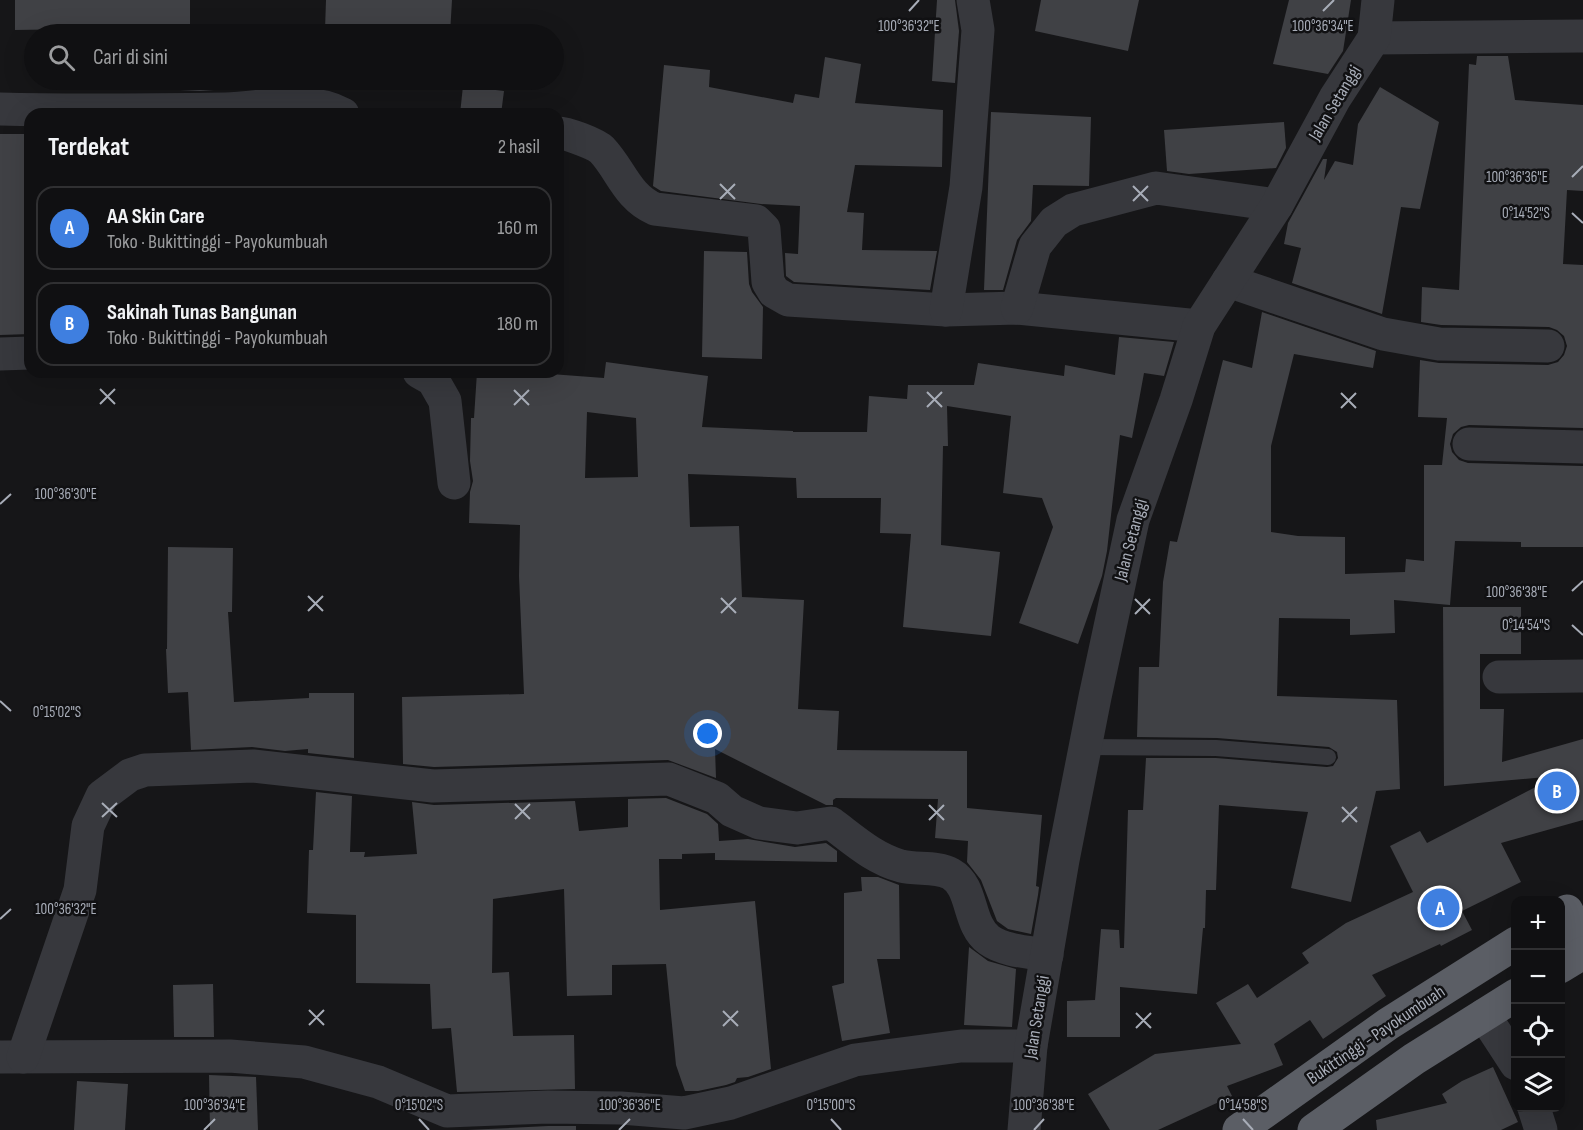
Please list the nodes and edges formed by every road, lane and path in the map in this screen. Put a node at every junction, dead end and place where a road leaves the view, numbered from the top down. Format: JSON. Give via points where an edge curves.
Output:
{"nodes":[{"id":1,"x":973,"y":0,"type":"edge"},
{"id":2,"x":1378,"y":0,"type":"edge"},
{"id":3,"x":1583,"y":36,"type":"edge"},
{"id":4,"x":1374,"y":38,"type":"junction"},
{"id":5,"x":260,"y":108,"type":"edge"},
{"id":6,"x":332,"y":108,"type":"edge"},
{"id":7,"x":0,"y":109,"type":"edge"},
{"id":8,"x":24,"y":110,"type":"edge"},
{"id":9,"x":564,"y":135,"type":"edge"},
{"id":10,"x":1277,"y":204,"type":"junction"},
{"id":11,"x":1228,"y":281,"type":"junction"},
{"id":12,"x":1017,"y":308,"type":"junction"},
{"id":13,"x":946,"y":310,"type":"junction"},
{"id":14,"x":1199,"y":326,"type":"junction"},
{"id":15,"x":1548,"y":346,"type":"dead end"},
{"id":16,"x":24,"y":353,"type":"edge"},
{"id":17,"x":0,"y":354,"type":"edge"},
{"id":18,"x":430,"y":378,"type":"edge"},
{"id":19,"x":1469,"y":444,"type":"dead end"},
{"id":20,"x":1583,"y":447,"type":"edge"},
{"id":21,"x":454,"y":483,"type":"dead end"},
{"id":22,"x":1583,"y":676,"type":"edge"},
{"id":23,"x":1499,"y":678,"type":"dead end"},
{"id":24,"x":1085,"y":747,"type":"junction"},
{"id":25,"x":1328,"y":757,"type":"dead end"},
{"id":26,"x":1570,"y":909,"type":"edge"},
{"id":27,"x":1511,"y":946,"type":"edge"},
{"id":28,"x":1583,"y":947,"type":"edge"},
{"id":29,"x":1583,"y":953,"type":"edge"},
{"id":30,"x":1047,"y":956,"type":"junction"},
{"id":31,"x":1565,"y":964,"type":"edge"},
{"id":32,"x":1461,"y":978,"type":"junction"},
{"id":33,"x":1511,"y":998,"type":"edge"},
{"id":34,"x":1484,"y":1015,"type":"junction"},
{"id":35,"x":1031,"y":1046,"type":"junction"},
{"id":36,"x":12,"y":1057,"type":"edge"},
{"id":37,"x":1511,"y":1058,"type":"edge"},
{"id":38,"x":1536,"y":1112,"type":"edge"},
{"id":39,"x":431,"y":1117,"type":"edge"},
{"id":40,"x":1024,"y":1130,"type":"edge"},
{"id":41,"x":1239,"y":1130,"type":"edge"},
{"id":42,"x":1314,"y":1130,"type":"edge"},
{"id":43,"x":1541,"y":1130,"type":"edge"}],
"edges":[{"from":1,"to":13,"type":"street","via":[[978,30],[966,188]]},
{"from":2,"to":4,"type":"street","name":"Jalan Setanggi"},
{"from":3,"to":4,"type":"street"},
{"from":4,"to":10,"type":"street","name":"Jalan Setanggi","via":[[1335,98]]},
{"from":5,"to":6,"type":"street","via":[[311,103]]},
{"from":7,"to":8,"type":"street"},
{"from":9,"to":13,"type":"street","via":[[600,148],[634,195],[654,209],[756,221],[764,229],[768,282],[774,292],[788,300]]},
{"from":10,"to":11,"type":"street","name":"Jalan Setanggi"},
{"from":10,"to":12,"type":"street","via":[[1156,189],[1073,210],[1054,222],[1035,246]]},
{"from":11,"to":14,"type":"street","name":"Jalan Setanggi"},
{"from":11,"to":15,"type":"street","via":[[1383,334],[1439,344]]},
{"from":12,"to":13,"type":"street"},
{"from":12,"to":14,"type":"street"},
{"from":14,"to":24,"type":"street","name":"Jalan Setanggi","via":[[1133,520]]},
{"from":16,"to":17,"type":"street"},
{"from":18,"to":21,"type":"street","via":[[445,401]]},
{"from":19,"to":20,"type":"street"},
{"from":22,"to":23,"type":"street"},
{"from":24,"to":25,"type":"lane","via":[[1216,748]]},
{"from":24,"to":30,"type":"street","name":"Jalan Setanggi"},
{"from":26,"to":28,"type":"highway"},
{"from":27,"to":32,"type":"highway","name":"Bukittinggi - Payokumbuah"},
{"from":29,"to":31,"type":"highway"},
{"from":30,"to":35,"type":"street","name":"Jalan Setanggi"},
{"from":30,"to":36,"type":"street","via":[[990,941],[979,930],[960,882],[951,874],[888,861],[864,849],[831,823],[797,828],[759,823],[732,811],[717,798],[669,779],[433,786],[253,766],[146,770],[130,775],[102,796],[88,826],[80,890]]},
{"from":32,"to":34,"type":"highway"},
{"from":32,"to":41,"type":"highway","name":"Bukittinggi - Payokumbuah"},
{"from":33,"to":34,"type":"highway"},
{"from":34,"to":37,"type":"street"},
{"from":34,"to":42,"type":"highway"},
{"from":35,"to":39,"type":"street","via":[[961,1046],[855,1060],[731,1102],[684,1113],[590,1108],[447,1111]]},
{"from":35,"to":40,"type":"street","name":"Jalan Setanggi"},
{"from":36,"to":39,"type":"street","via":[[230,1056],[304,1062],[378,1082]]},
{"from":38,"to":43,"type":"street"}]}
